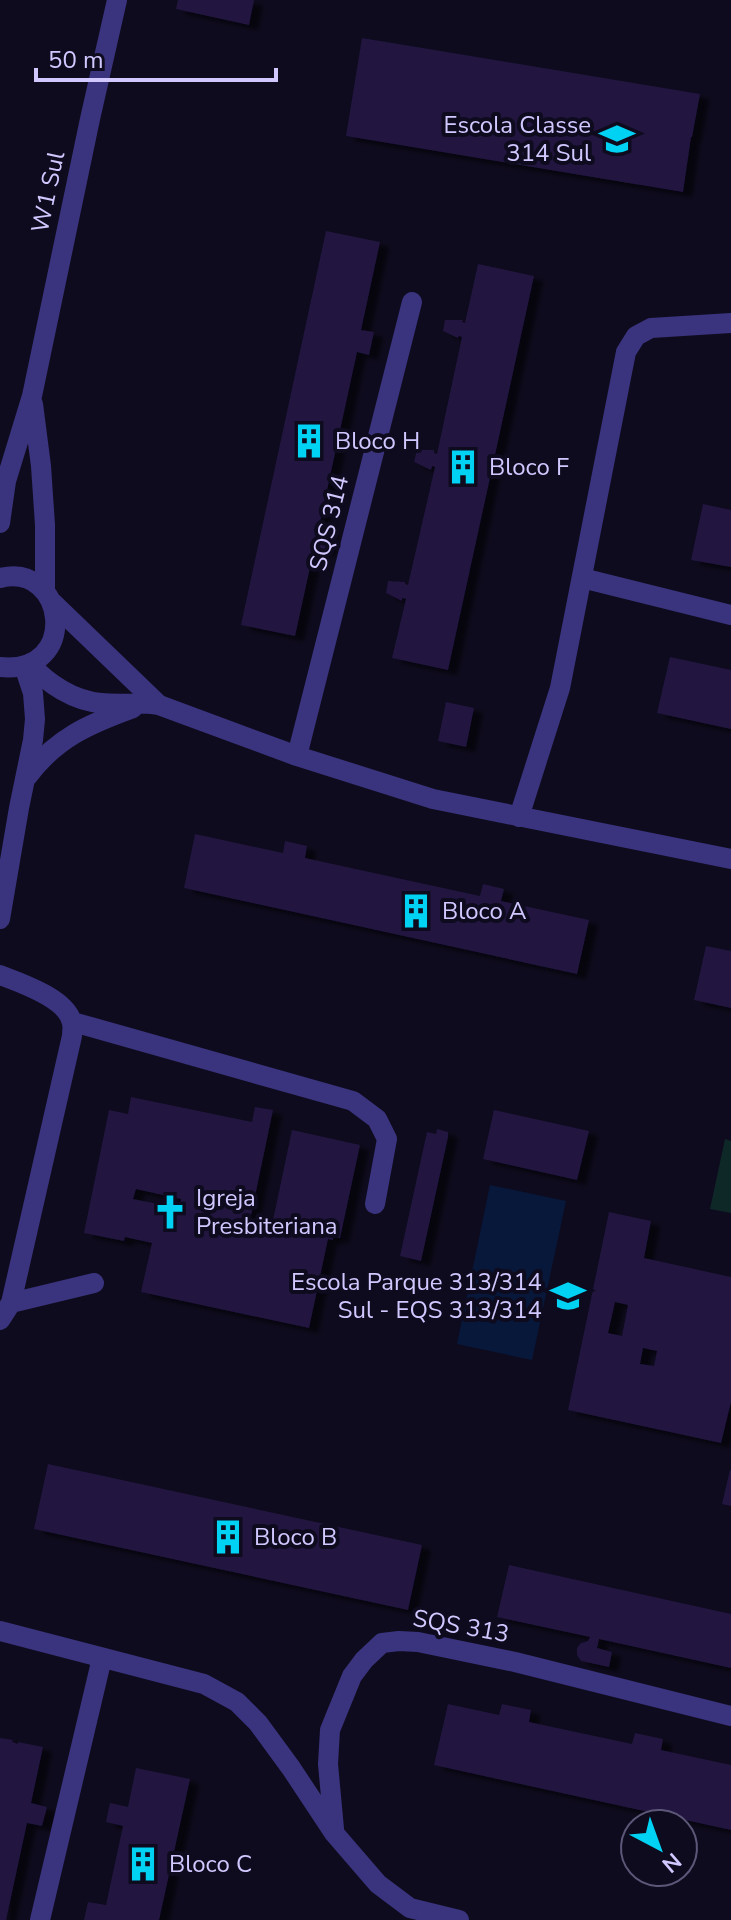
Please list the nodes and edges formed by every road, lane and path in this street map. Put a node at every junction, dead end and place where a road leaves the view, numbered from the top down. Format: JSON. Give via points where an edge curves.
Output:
{"nodes":[{"id":1,"x":117,"y":0,"type":"edge"},
{"id":2,"x":412,"y":302,"type":"dead end"},
{"id":3,"x":731,"y":323,"type":"edge"},
{"id":4,"x":32,"y":396,"type":"junction"},
{"id":5,"x":3,"y":486,"type":"edge"},
{"id":6,"x":0,"y":523,"type":"edge"},
{"id":7,"x":0,"y":578,"type":"edge"},
{"id":8,"x":582,"y":578,"type":"junction"},
{"id":9,"x":48,"y":597,"type":"junction"},
{"id":10,"x":731,"y":615,"type":"edge"},
{"id":11,"x":27,"y":665,"type":"junction"},
{"id":12,"x":0,"y":667,"type":"edge"},
{"id":13,"x":153,"y":704,"type":"junction"},
{"id":14,"x":297,"y":756,"type":"junction"},
{"id":15,"x":25,"y":780,"type":"junction"},
{"id":16,"x":519,"y":817,"type":"junction"},
{"id":17,"x":731,"y":859,"type":"edge"},
{"id":18,"x":0,"y":919,"type":"edge"},
{"id":19,"x":0,"y":975,"type":"edge"},
{"id":20,"x":73,"y":1022,"type":"junction"},
{"id":21,"x":375,"y":1204,"type":"dead end"},
{"id":22,"x":94,"y":1283,"type":"dead end"},
{"id":23,"x":6,"y":1311,"type":"edge"},
{"id":24,"x":0,"y":1631,"type":"edge"},
{"id":25,"x":102,"y":1658,"type":"junction"},
{"id":26,"x":731,"y":1716,"type":"edge"},
{"id":27,"x":334,"y":1833,"type":"junction"},
{"id":28,"x":408,"y":1914,"type":"edge"},
{"id":29,"x":40,"y":1920,"type":"edge"},
{"id":30,"x":459,"y":1920,"type":"edge"}],
"edges":[{"from":1,"to":4,"type":"street","name":"W1 Sul"},
{"from":2,"to":14,"type":"street","name":"SQS 314"},
{"from":3,"to":8,"type":"street","via":[[651,328],[630,343]]},
{"from":4,"to":5,"type":"street","name":"W1 Sul"},
{"from":4,"to":9,"type":"street","name":"W1 Sul"},
{"from":5,"to":6,"type":"street","name":"W1 Sul"},
{"from":7,"to":9,"type":"street","via":[[33,582]]},
{"from":8,"to":10,"type":"street"},
{"from":8,"to":16,"type":"street","via":[[560,688]]},
{"from":9,"to":11,"type":"street","name":"W1 Sul","via":[[56,630],[42,656]]},
{"from":9,"to":13,"type":"street"},
{"from":11,"to":12,"type":"street"},
{"from":11,"to":13,"type":"street","via":[[88,701]]},
{"from":11,"to":15,"type":"street","via":[[35,719]]},
{"from":13,"to":14,"type":"street"},
{"from":13,"to":15,"type":"street","via":[[76,732],[37,763]]},
{"from":14,"to":16,"type":"street","via":[[433,799]]},
{"from":15,"to":18,"type":"street"},
{"from":16,"to":17,"type":"street"},
{"from":19,"to":20,"type":"street","via":[[64,1007]]},
{"from":20,"to":21,"type":"street","via":[[353,1101],[377,1119],[387,1139]]},
{"from":20,"to":23,"type":"street"},
{"from":22,"to":23,"type":"street"},
{"from":24,"to":25,"type":"street"},
{"from":25,"to":27,"type":"street","via":[[204,1684],[237,1702],[258,1723]]},
{"from":25,"to":29,"type":"street"},
{"from":26,"to":27,"type":"street","name":"SQS 313","via":[[515,1662],[418,1642],[382,1643],[352,1676],[330,1730]]},
{"from":27,"to":28,"type":"street"},
{"from":28,"to":30,"type":"street"}]}
